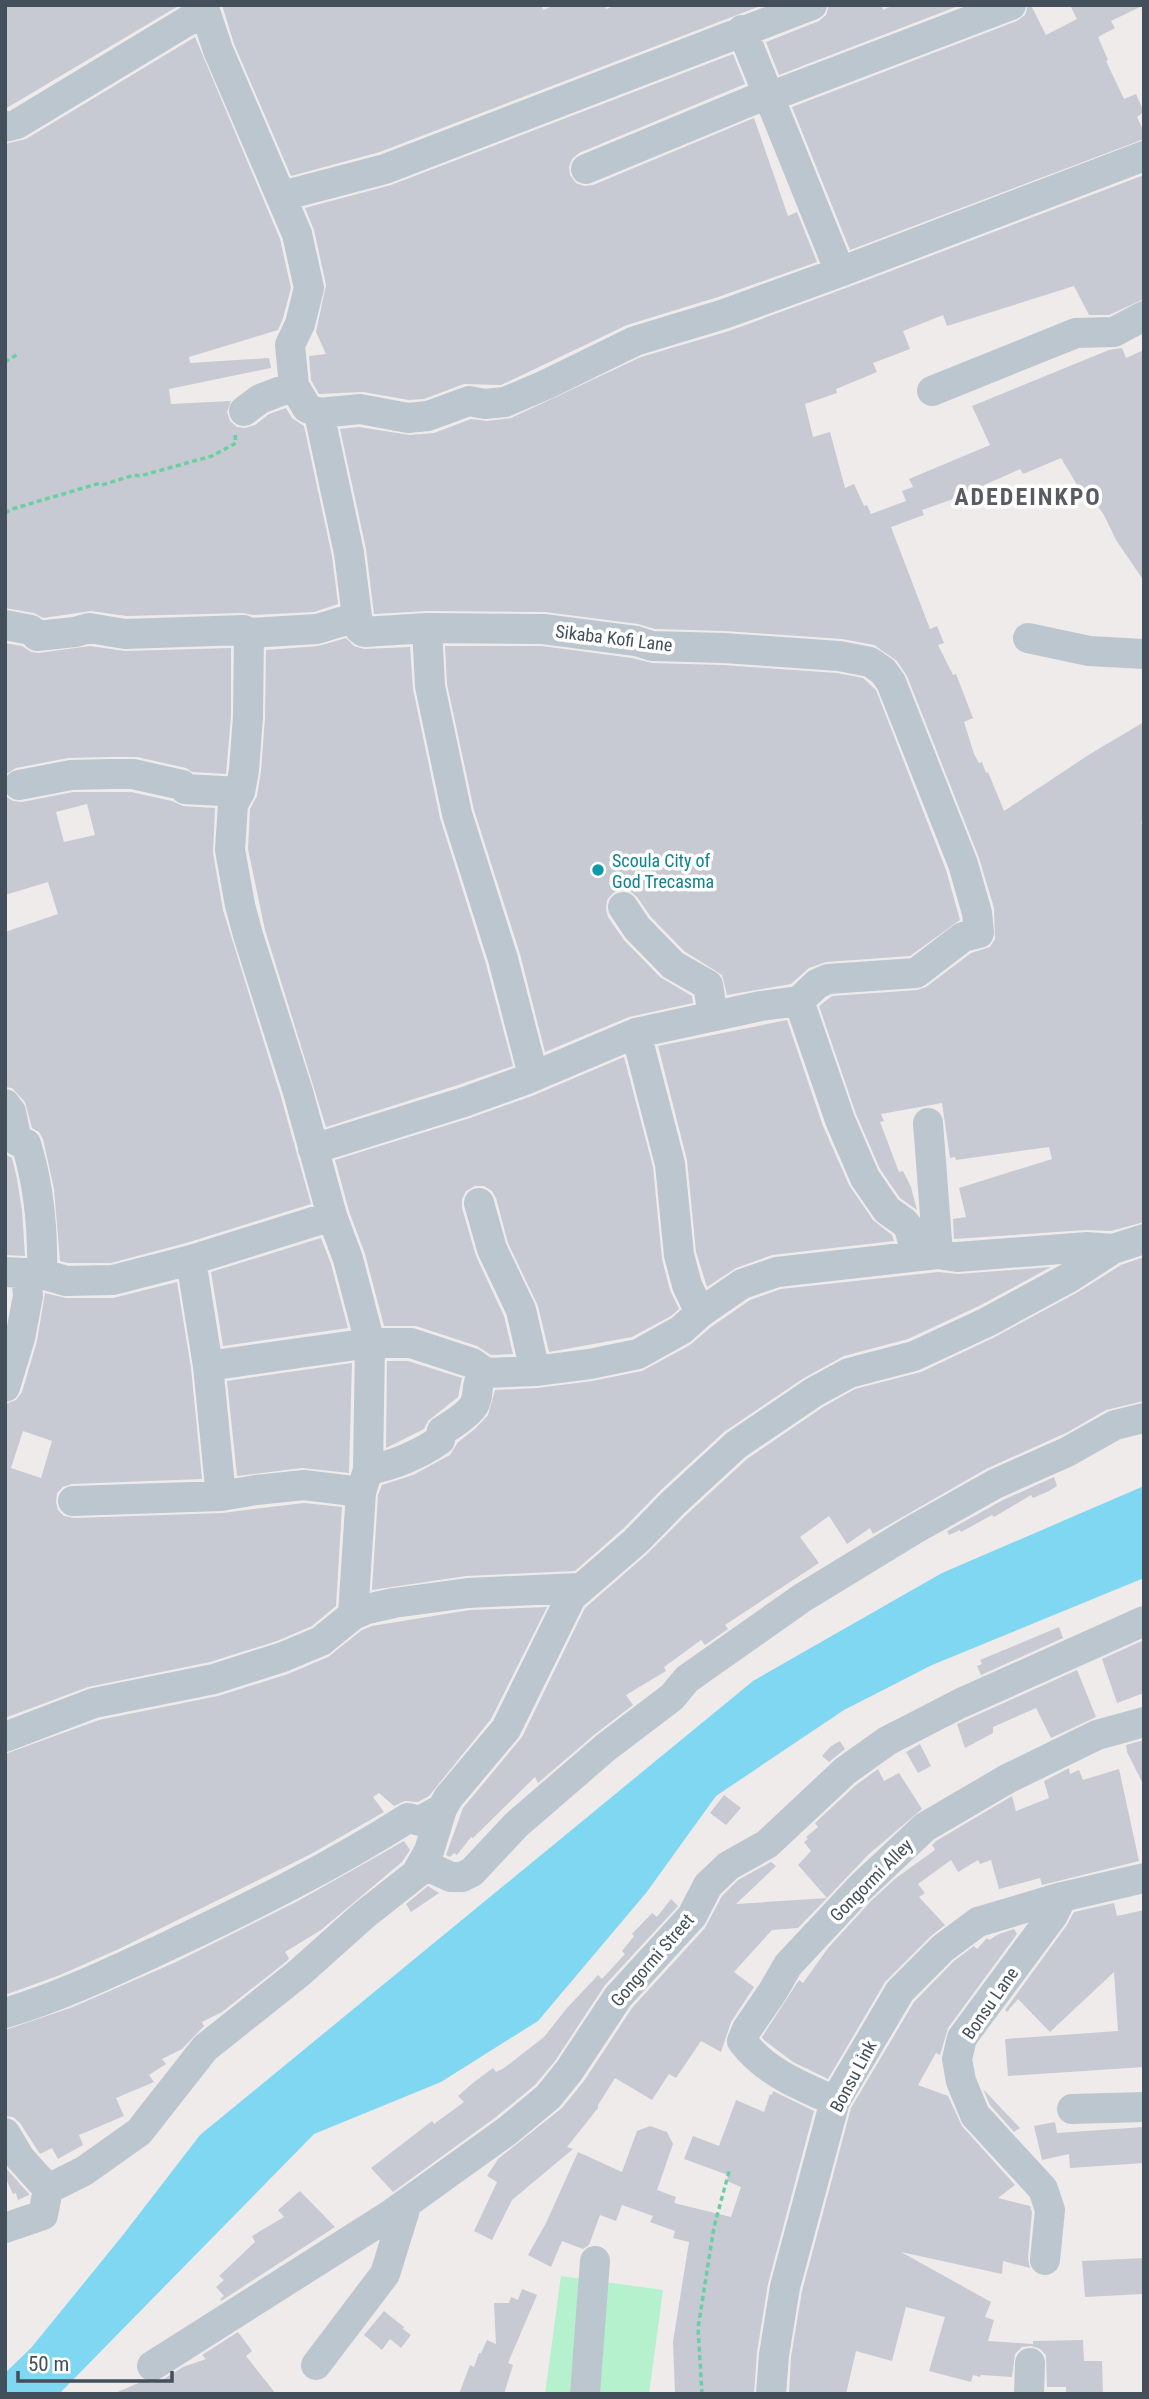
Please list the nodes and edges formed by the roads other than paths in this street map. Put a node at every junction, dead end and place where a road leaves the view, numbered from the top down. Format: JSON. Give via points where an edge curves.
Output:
{"nodes":[{"id":1,"x":812,"y":5,"type":"edge"},
{"id":2,"x":1011,"y":5,"type":"edge"},
{"id":3,"x":203,"y":10,"type":"edge"},
{"id":4,"x":742,"y":30,"type":"junction"},
{"id":5,"x":767,"y":96,"type":"junction"},
{"id":6,"x":5,"y":127,"type":"edge"},
{"id":7,"x":1144,"y":156,"type":"edge"},
{"id":8,"x":586,"y":169,"type":"dead end"},
{"id":9,"x":282,"y":196,"type":"junction"},
{"id":10,"x":840,"y":272,"type":"junction"},
{"id":11,"x":1144,"y":316,"type":"edge"},
{"id":12,"x":294,"y":386,"type":"junction"},
{"id":13,"x":932,"y":391,"type":"dead end"},
{"id":14,"x":244,"y":411,"type":"road end"},
{"id":15,"x":319,"y":413,"type":"junction"},
{"id":16,"x":357,"y":617,"type":"junction"},
{"id":17,"x":5,"y":625,"type":"edge"},
{"id":18,"x":427,"y":628,"type":"junction"},
{"id":19,"x":249,"y":633,"type":"junction"},
{"id":20,"x":1028,"y":638,"type":"dead end"},
{"id":21,"x":1144,"y":654,"type":"edge"},
{"id":22,"x":19,"y":785,"type":"dead end"},
{"id":23,"x":240,"y":792,"type":"junction"},
{"id":24,"x":624,"y":907,"type":"dead end"},
{"id":25,"x":799,"y":1000,"type":"junction"},
{"id":26,"x":713,"y":1016,"type":"junction"},
{"id":27,"x":636,"y":1033,"type":"junction"},
{"id":28,"x":533,"y":1075,"type":"junction"},
{"id":29,"x":5,"y":1104,"type":"edge"},
{"id":30,"x":928,"y":1123,"type":"dead end"},
{"id":31,"x":313,"y":1149,"type":"junction"},
{"id":32,"x":479,"y":1203,"type":"dead end"},
{"id":33,"x":332,"y":1216,"type":"junction"},
{"id":34,"x":1144,"y":1239,"type":"edge"},
{"id":35,"x":1113,"y":1249,"type":"junction"},
{"id":36,"x":928,"y":1255,"type":"junction"},
{"id":37,"x":191,"y":1260,"type":"junction"},
{"id":38,"x":24,"y":1273,"type":"edge"},
{"id":39,"x":700,"y":1313,"type":"junction"},
{"id":40,"x":370,"y":1343,"type":"junction"},
{"id":41,"x":208,"y":1366,"type":"junction"},
{"id":42,"x":535,"y":1371,"type":"junction"},
{"id":43,"x":486,"y":1373,"type":"junction"},
{"id":44,"x":5,"y":1387,"type":"edge"},
{"id":45,"x":1144,"y":1418,"type":"edge"},
{"id":46,"x":365,"y":1481,"type":"junction"},
{"id":47,"x":221,"y":1496,"type":"junction"},
{"id":48,"x":73,"y":1501,"type":"dead end"},
{"id":49,"x":579,"y":1588,"type":"junction"},
{"id":50,"x":352,"y":1615,"type":"junction"},
{"id":51,"x":1144,"y":1621,"type":"edge"},
{"id":52,"x":1144,"y":1722,"type":"edge"},
{"id":53,"x":5,"y":1737,"type":"edge"},
{"id":54,"x":442,"y":1810,"type":"junction"},
{"id":55,"x":422,"y":1864,"type":"junction"},
{"id":56,"x":1144,"y":1878,"type":"edge"},
{"id":57,"x":1062,"y":1897,"type":"junction"},
{"id":58,"x":5,"y":2013,"type":"edge"},
{"id":59,"x":835,"y":2101,"type":"junction"},
{"id":60,"x":1144,"y":2108,"type":"edge"},
{"id":61,"x":1072,"y":2109,"type":"dead end"},
{"id":62,"x":5,"y":2133,"type":"edge"},
{"id":63,"x":48,"y":2189,"type":"junction"},
{"id":64,"x":407,"y":2203,"type":"junction"},
{"id":65,"x":5,"y":2228,"type":"edge"},
{"id":66,"x":1045,"y":2260,"type":"dead end"},
{"id":67,"x":595,"y":2261,"type":"dead end"},
{"id":68,"x":1030,"y":2362,"type":"dead end"},
{"id":69,"x":316,"y":2365,"type":"dead end"},
{"id":70,"x":152,"y":2366,"type":"dead end"},
{"id":71,"x":586,"y":2394,"type":"edge"},
{"id":72,"x":771,"y":2394,"type":"edge"},
{"id":73,"x":1029,"y":2394,"type":"edge"}],
"edges":[{"from":1,"to":4,"type":"street"},
{"from":2,"to":5,"type":"street"},
{"from":3,"to":6,"type":"street","via":[[28,118]]},
{"from":3,"to":9,"type":"street"},
{"from":4,"to":5,"type":"street"},
{"from":4,"to":9,"type":"street","via":[[385,169]]},
{"from":5,"to":8,"type":"street"},
{"from":5,"to":10,"type":"street"},
{"from":7,"to":10,"type":"street"},
{"from":9,"to":12,"type":"street","via":[[298,234],[309,288],[290,345]]},
{"from":10,"to":15,"type":"street","via":[[635,341],[505,402],[470,401],[408,418],[360,409]]},
{"from":11,"to":13,"type":"street","via":[[1114,332],[1076,333]]},
{"from":12,"to":14,"type":"street","via":[[260,399]]},
{"from":12,"to":15,"type":"street","via":[[307,408]]},
{"from":15,"to":16,"type":"street","via":[[349,553]]},
{"from":16,"to":18,"type":"street","name":"Sikaba Kofi Lane","via":[[364,632]]},
{"from":16,"to":19,"type":"street","via":[[317,629]]},
{"from":17,"to":19,"type":"street","via":[[31,630],[37,636],[89,628],[125,634]]},
{"from":18,"to":25,"type":"street","name":"Sikaba Kofi Lane","via":[[544,629],[652,646],[839,656],[870,662],[883,671],[963,864],[979,933],[957,941],[916,972],[828,979]]},
{"from":18,"to":28,"type":"street","via":[[430,686],[457,814],[503,958]]},
{"from":19,"to":23,"type":"street","via":[[248,718]]},
{"from":20,"to":21,"type":"street","via":[[1089,651]]},
{"from":22,"to":23,"type":"street","via":[[71,775],[133,774],[185,789]]},
{"from":23,"to":31,"type":"street","via":[[233,804],[230,850],[240,905]]},
{"from":24,"to":26,"type":"street","via":[[637,928],[673,965],[708,985]]},
{"from":25,"to":26,"type":"street"},
{"from":25,"to":36,"type":"street","via":[[865,1178]]},
{"from":26,"to":27,"type":"street"},
{"from":27,"to":28,"type":"street"},
{"from":27,"to":39,"type":"street","via":[[670,1164],[679,1255]]},
{"from":28,"to":31,"type":"street","via":[[464,1102]]},
{"from":29,"to":38,"type":"street","via":[[17,1141],[26,1144],[37,1190]]},
{"from":30,"to":36,"type":"street"},
{"from":31,"to":33,"type":"street"},
{"from":32,"to":42,"type":"street","via":[[492,1249],[521,1310]]},
{"from":33,"to":37,"type":"street"},
{"from":33,"to":40,"type":"street"},
{"from":34,"to":35,"type":"street"},
{"from":35,"to":36,"type":"street"},
{"from":35,"to":49,"type":"street","via":[[988,1322],[914,1356],[849,1373],[814,1392],[736,1445],[636,1541]]},
{"from":36,"to":39,"type":"street","via":[[777,1272],[742,1284]]},
{"from":37,"to":38,"type":"street","via":[[113,1280],[66,1281]]},
{"from":37,"to":41,"type":"street"},
{"from":38,"to":44,"type":"street","via":[[28,1296]]},
{"from":39,"to":42,"type":"street","via":[[681,1330],[638,1354]]},
{"from":40,"to":41,"type":"street"},
{"from":40,"to":43,"type":"street","via":[[411,1343],[472,1363]]},
{"from":40,"to":46,"type":"street"},
{"from":41,"to":47,"type":"street"},
{"from":42,"to":43,"type":"street"},
{"from":43,"to":46,"type":"street","via":[[478,1380],[474,1406],[442,1432],[440,1440]]},
{"from":45,"to":55,"type":"street","via":[[1115,1425],[995,1484],[802,1598],[687,1679],[672,1698],[605,1748],[516,1825],[472,1872],[451,1878]]},
{"from":46,"to":47,"type":"street"},
{"from":46,"to":50,"type":"street"},
{"from":47,"to":48,"type":"street"},
{"from":49,"to":50,"type":"street","via":[[468,1593],[394,1603]]},
{"from":49,"to":54,"type":"street","via":[[506,1729]]},
{"from":50,"to":53,"type":"street","via":[[321,1641],[283,1657],[214,1679],[94,1703]]},
{"from":51,"to":64,"type":"street","name":"Gongormi Street","via":[[887,1741],[845,1771],[767,1844],[728,1866],[708,1885],[692,1916],[618,1997],[548,2097]]},
{"from":52,"to":59,"type":"street","name":"Gongormi Alley","via":[[1097,1735],[925,1827],[788,1965],[742,2040],[788,2080]]},
{"from":54,"to":55,"type":"street"},
{"from":54,"to":58,"type":"street","via":[[420,1821],[408,1818],[306,1879],[174,1943]]},
{"from":55,"to":63,"type":"street","via":[[416,1874],[205,2048],[139,2132],[84,2171]]},
{"from":56,"to":57,"type":"street"},
{"from":57,"to":59,"type":"street","name":"Bonsu Link","via":[[978,1922],[943,1948],[900,1991]]},
{"from":57,"to":66,"type":"street","name":"Bonsu Lane","via":[[962,2038],[957,2059],[975,2115],[1043,2189],[1050,2210]]},
{"from":59,"to":72,"type":"street","name":"Bonsu Link","via":[[785,2287]]},
{"from":60,"to":61,"type":"street"},
{"from":62,"to":63,"type":"street"},
{"from":63,"to":65,"type":"street","via":[[43,2215]]},
{"from":64,"to":69,"type":"street","via":[[384,2274]]},
{"from":64,"to":70,"type":"street","name":"Gongormi Street"},
{"from":67,"to":71,"type":"street"},
{"from":68,"to":73,"type":"street"}]}
